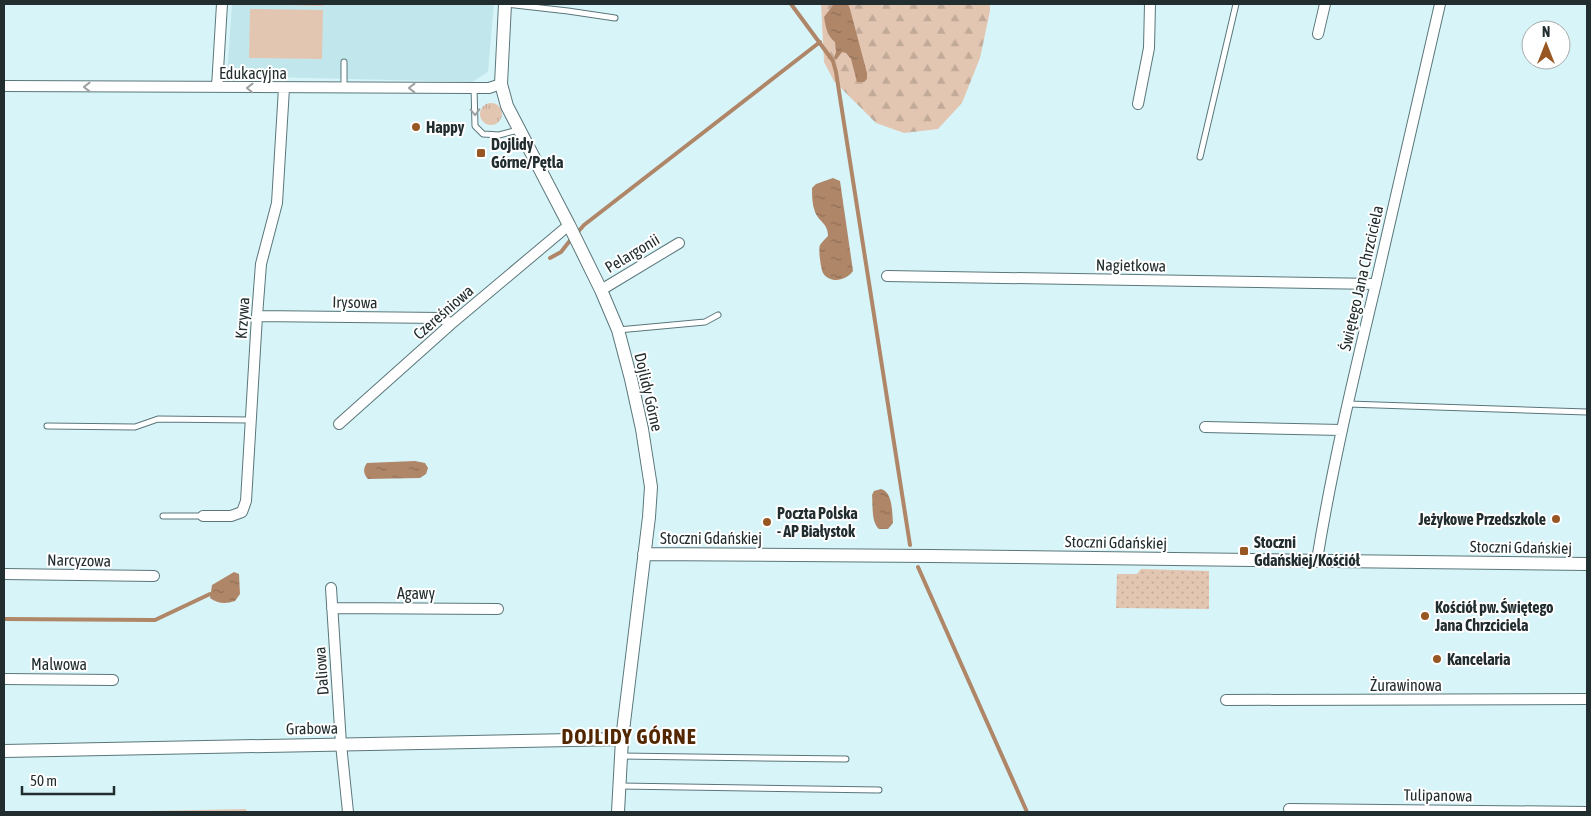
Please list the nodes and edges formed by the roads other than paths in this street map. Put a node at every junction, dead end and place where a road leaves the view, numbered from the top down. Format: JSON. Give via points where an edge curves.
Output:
{"nodes":[{"id":1,"x":222,"y":4,"type":"edge"},
{"id":2,"x":505,"y":4,"type":"edge"},
{"id":3,"x":1150,"y":4,"type":"edge"},
{"id":4,"x":1236,"y":4,"type":"edge"},
{"id":5,"x":1325,"y":4,"type":"edge"},
{"id":6,"x":1440,"y":4,"type":"edge"},
{"id":7,"x":615,"y":18,"type":"dead end"},
{"id":8,"x":1318,"y":34,"type":"dead end"},
{"id":9,"x":344,"y":62,"type":"dead end"},
{"id":10,"x":501,"y":84,"type":"junction"},
{"id":11,"x":4,"y":86,"type":"edge"},
{"id":12,"x":217,"y":87,"type":"junction"},
{"id":13,"x":284,"y":88,"type":"junction"},
{"id":14,"x":344,"y":88,"type":"junction"},
{"id":15,"x":474,"y":88,"type":"junction"},
{"id":16,"x":1138,"y":104,"type":"dead end"},
{"id":17,"x":518,"y":130,"type":"junction"},
{"id":18,"x":1200,"y":157,"type":"dead end"},
{"id":19,"x":569,"y":225,"type":"junction"},
{"id":20,"x":680,"y":243,"type":"dead end"},
{"id":21,"x":887,"y":276,"type":"dead end"},
{"id":22,"x":1376,"y":284,"type":"junction"},
{"id":23,"x":601,"y":290,"type":"junction"},
{"id":24,"x":718,"y":315,"type":"dead end"},
{"id":25,"x":256,"y":316,"type":"junction"},
{"id":26,"x":451,"y":324,"type":"junction"},
{"id":27,"x":618,"y":330,"type":"junction"},
{"id":28,"x":1347,"y":404,"type":"junction"},
{"id":29,"x":1587,"y":412,"type":"edge"},
{"id":30,"x":250,"y":420,"type":"junction"},
{"id":31,"x":339,"y":424,"type":"dead end"},
{"id":32,"x":47,"y":426,"type":"dead end"},
{"id":33,"x":1205,"y":427,"type":"dead end"},
{"id":34,"x":1342,"y":430,"type":"junction"},
{"id":35,"x":163,"y":516,"type":"dead end"},
{"id":36,"x":203,"y":516,"type":"joint"},
{"id":37,"x":644,"y":554,"type":"junction"},
{"id":38,"x":1317,"y":560,"type":"junction"},
{"id":39,"x":1587,"y":564,"type":"edge"},
{"id":40,"x":4,"y":574,"type":"edge"},
{"id":41,"x":154,"y":576,"type":"dead end"},
{"id":42,"x":330,"y":588,"type":"dead end"},
{"id":43,"x":332,"y":608,"type":"junction"},
{"id":44,"x":498,"y":609,"type":"dead end"},
{"id":45,"x":4,"y":679,"type":"edge"},
{"id":46,"x":113,"y":680,"type":"dead end"},
{"id":47,"x":1587,"y":699,"type":"edge"},
{"id":48,"x":1226,"y":700,"type":"dead end"},
{"id":49,"x":622,"y":739,"type":"junction"},
{"id":50,"x":341,"y":744,"type":"junction"},
{"id":51,"x":4,"y":751,"type":"edge"},
{"id":52,"x":621,"y":756,"type":"junction"},
{"id":53,"x":846,"y":759,"type":"dead end"},
{"id":54,"x":619,"y":786,"type":"junction"},
{"id":55,"x":879,"y":790,"type":"dead end"},
{"id":56,"x":1289,"y":809,"type":"dead end"},
{"id":57,"x":348,"y":812,"type":"edge"},
{"id":58,"x":618,"y":812,"type":"edge"},
{"id":59,"x":1587,"y":812,"type":"edge"}],
"edges":[{"from":1,"to":12,"type":"street"},
{"from":2,"to":7,"type":"lane"},
{"from":2,"to":10,"type":"street","name":"Dojlidy Górne"},
{"from":3,"to":16,"type":"street","via":[[1149,48]]},
{"from":4,"to":18,"type":"lane"},
{"from":5,"to":8,"type":"street"},
{"from":6,"to":22,"type":"street","name":"Świętego Jana Chrzciciela"},
{"from":9,"to":14,"type":"lane"},
{"from":10,"to":15,"type":"street","name":"Edukacyjna"},
{"from":10,"to":17,"type":"street","name":"Dojlidy Górne"},
{"from":12,"to":11,"type":"street","name":"Edukacyjna","one_way":true},
{"from":13,"to":12,"type":"street","name":"Edukacyjna","one_way":true},
{"from":13,"to":14,"type":"street","name":"Edukacyjna"},
{"from":13,"to":25,"type":"street","name":"Krzywa","via":[[277,203],[261,264]]},
{"from":15,"to":14,"type":"street","name":"Edukacyjna","one_way":true},
{"from":15,"to":17,"type":"lane","one_way":true,"via":[[475,126],[482,134],[499,135]]},
{"from":17,"to":19,"type":"street","name":"Dojlidy Górne"},
{"from":19,"to":23,"type":"street","name":"Dojlidy Górne"},
{"from":19,"to":26,"type":"street","name":"Czereśniowa"},
{"from":20,"to":23,"type":"street","name":"Pelargonii"},
{"from":21,"to":22,"type":"street","name":"Nagietkowa"},
{"from":22,"to":28,"type":"street","name":"Świętego Jana Chrzciciela"},
{"from":23,"to":27,"type":"street","name":"Dojlidy Górne"},
{"from":24,"to":27,"type":"lane","via":[[705,322]]},
{"from":25,"to":26,"type":"street","name":"Irysowa","via":[[442,318]]},
{"from":25,"to":30,"type":"street","name":"Krzywa"},
{"from":26,"to":31,"type":"street","name":"Czereśniowa"},
{"from":27,"to":37,"type":"street","name":"Dojlidy Górne","via":[[642,429],[651,487]]},
{"from":28,"to":29,"type":"lane"},
{"from":28,"to":34,"type":"street","name":"Świętego Jana Chrzciciela"},
{"from":30,"to":32,"type":"lane","via":[[158,419],[135,427]]},
{"from":30,"to":36,"type":"street","name":"Krzywa","via":[[246,500],[242,512],[231,516]]},
{"from":33,"to":34,"type":"street"},
{"from":34,"to":38,"type":"street","name":"Świętego Jana Chrzciciela"},
{"from":35,"to":36,"type":"lane"},
{"from":37,"to":38,"type":"street","name":"Stoczni Gdańskiej"},
{"from":37,"to":49,"type":"street","name":"Dojlidy Górne"},
{"from":38,"to":39,"type":"street","name":"Stoczni Gdańskiej"},
{"from":40,"to":41,"type":"street","name":"Narcyzowa"},
{"from":42,"to":43,"type":"street","name":"Daliowa"},
{"from":43,"to":44,"type":"street","name":"Agawy"},
{"from":43,"to":50,"type":"street","name":"Daliowa"},
{"from":45,"to":46,"type":"street","name":"Malwowa"},
{"from":47,"to":48,"type":"street","name":"Żurawinowa"},
{"from":49,"to":50,"type":"street","name":"Grabowa"},
{"from":49,"to":52,"type":"street","name":"Dojlidy Górne"},
{"from":50,"to":51,"type":"street","name":"Grabowa"},
{"from":50,"to":57,"type":"street","name":"Daliowa"},
{"from":52,"to":53,"type":"lane"},
{"from":52,"to":54,"type":"street","name":"Dojlidy Górne"},
{"from":54,"to":55,"type":"lane"},
{"from":54,"to":58,"type":"street","name":"Dojlidy Górne"},
{"from":56,"to":59,"type":"street","name":"Tulipanowa"}]}
